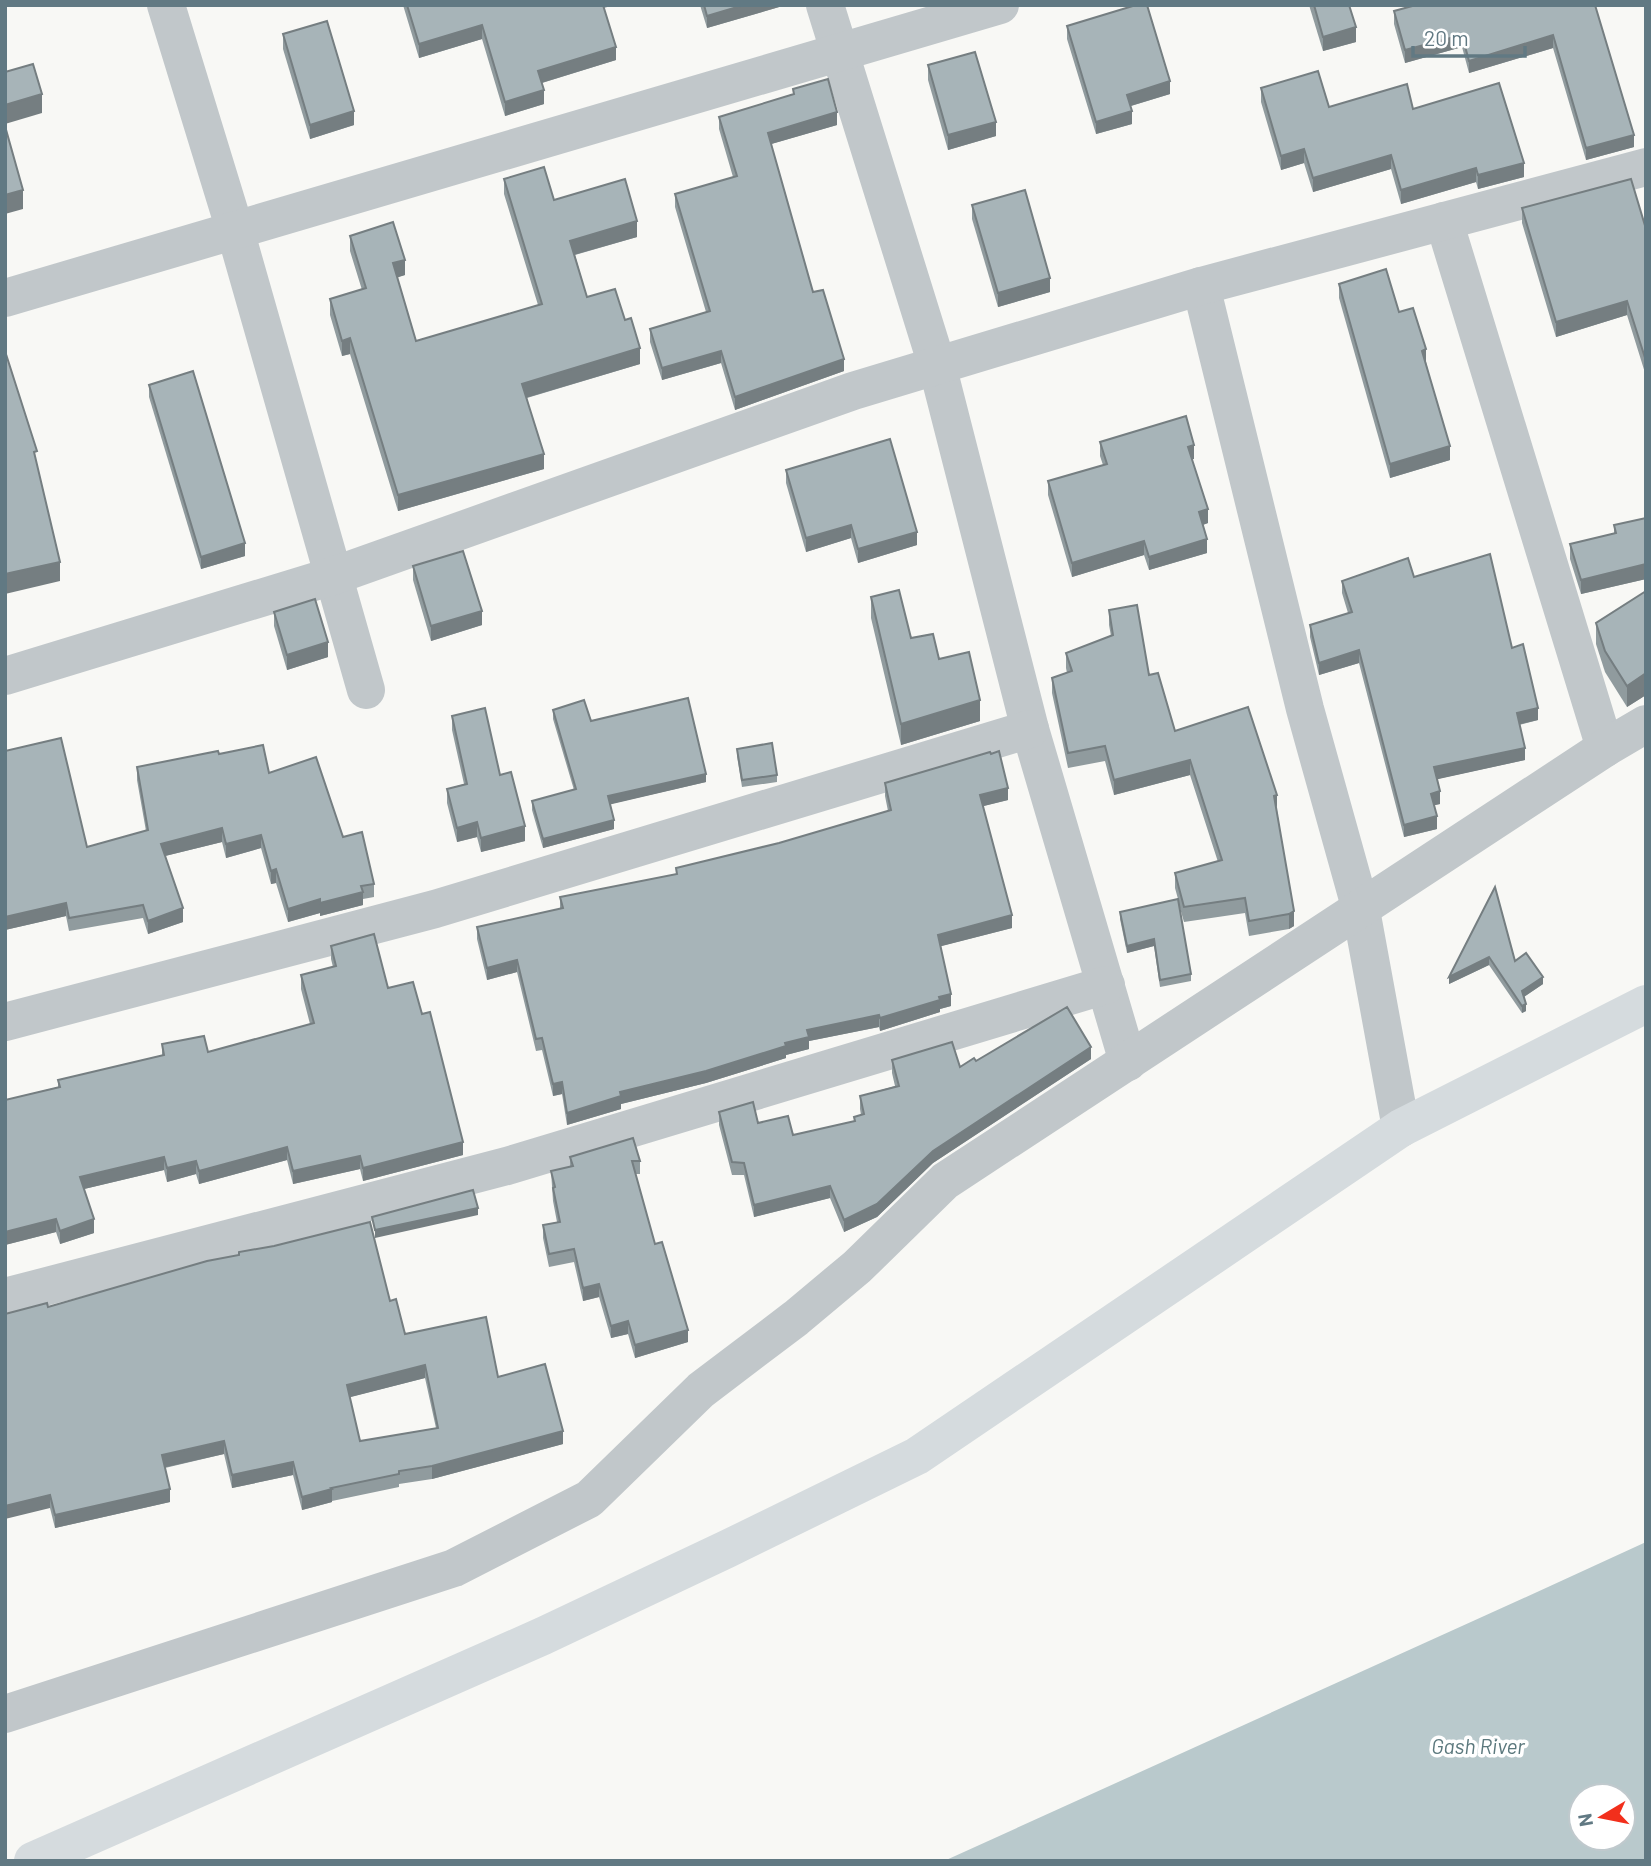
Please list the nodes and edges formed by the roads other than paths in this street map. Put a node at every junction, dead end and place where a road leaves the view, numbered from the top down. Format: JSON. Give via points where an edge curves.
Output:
{"nodes":[{"id":1,"x":166,"y":5,"type":"edge"},
{"id":2,"x":825,"y":5,"type":"edge"},
{"id":3,"x":1000,"y":5,"type":"edge"},
{"id":4,"x":839,"y":53,"type":"junction"},
{"id":5,"x":1646,"y":167,"type":"edge"},
{"id":6,"x":1444,"y":221,"type":"junction"},
{"id":7,"x":235,"y":230,"type":"junction"},
{"id":8,"x":1201,"y":286,"type":"junction"},
{"id":9,"x":5,"y":298,"type":"edge"},
{"id":10,"x":937,"y":365,"type":"junction"},
{"id":11,"x":333,"y":576,"type":"junction"},
{"id":12,"x":5,"y":676,"type":"edge"},
{"id":13,"x":366,"y":690,"type":"dead end"},
{"id":14,"x":1646,"y":724,"type":"edge"},
{"id":15,"x":1030,"y":729,"type":"junction"},
{"id":16,"x":1605,"y":748,"type":"junction"},
{"id":17,"x":1361,"y":910,"type":"junction"},
{"id":18,"x":1106,"y":985,"type":"junction"},
{"id":19,"x":1646,"y":1004,"type":"edge"},
{"id":20,"x":5,"y":1022,"type":"edge"},
{"id":21,"x":1128,"y":1062,"type":"junction"},
{"id":22,"x":1401,"y":1128,"type":"junction"},
{"id":23,"x":5,"y":1297,"type":"edge"},
{"id":24,"x":5,"y":1714,"type":"edge"},
{"id":25,"x":33,"y":1861,"type":"edge"}],
"edges":[{"from":1,"to":7,"type":"street"},
{"from":2,"to":4,"type":"street"},
{"from":3,"to":4,"type":"street"},
{"from":4,"to":7,"type":"street"},
{"from":4,"to":10,"type":"street"},
{"from":5,"to":6,"type":"street"},
{"from":6,"to":8,"type":"street"},
{"from":6,"to":16,"type":"street"},
{"from":7,"to":9,"type":"street"},
{"from":7,"to":11,"type":"street"},
{"from":8,"to":10,"type":"street"},
{"from":8,"to":17,"type":"street","via":[[1305,709]]},
{"from":10,"to":11,"type":"street"},
{"from":10,"to":15,"type":"street"},
{"from":11,"to":12,"type":"street"},
{"from":11,"to":13,"type":"street"},
{"from":14,"to":16,"type":"street"},
{"from":15,"to":18,"type":"street"},
{"from":15,"to":20,"type":"street","via":[[435,909]]},
{"from":16,"to":17,"type":"street"},
{"from":17,"to":21,"type":"street"},
{"from":17,"to":22,"type":"street"},
{"from":18,"to":21,"type":"street"},
{"from":18,"to":23,"type":"street","via":[[507,1166]]},
{"from":19,"to":22,"type":"main road"},
{"from":21,"to":24,"type":"street","via":[[945,1181],[857,1267],[701,1390],[589,1499],[454,1569]]},
{"from":22,"to":25,"type":"main road","via":[[917,1456],[543,1636]]}]}
